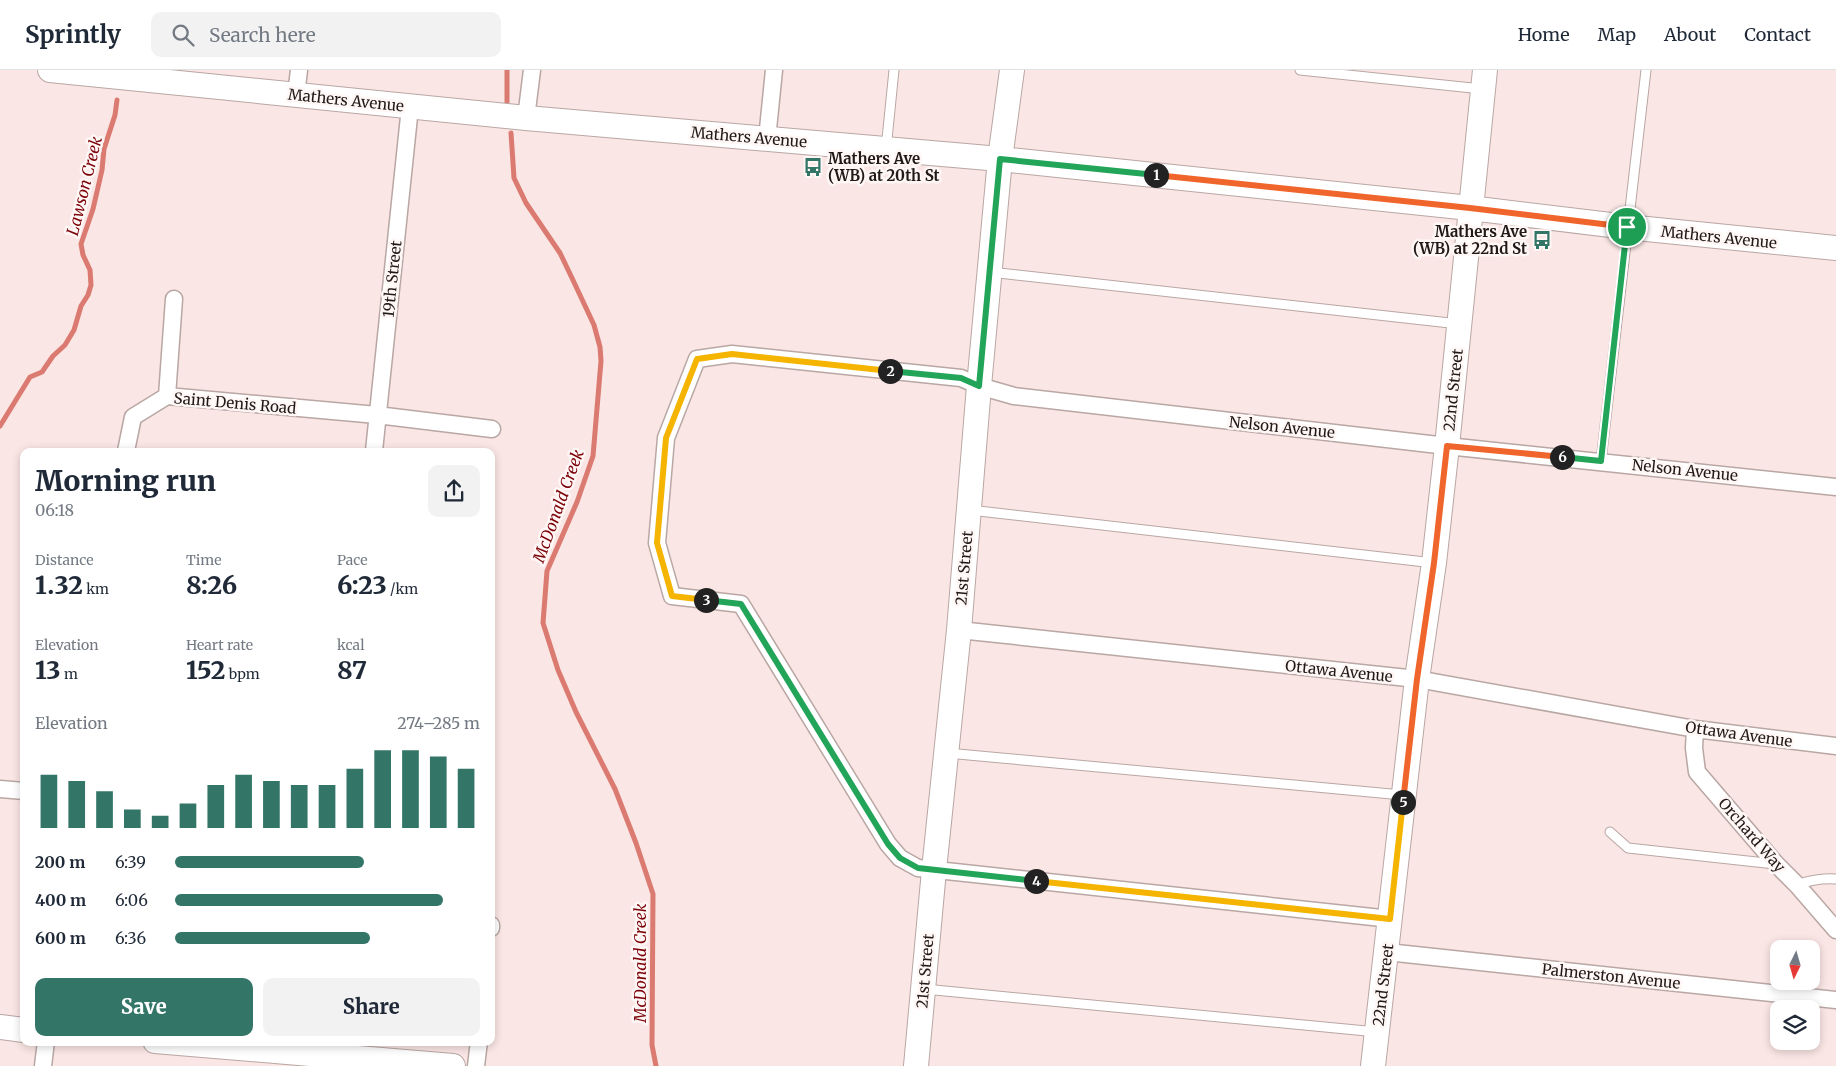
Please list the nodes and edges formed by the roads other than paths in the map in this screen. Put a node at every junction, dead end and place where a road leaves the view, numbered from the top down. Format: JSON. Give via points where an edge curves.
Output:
{"nodes":[{"id":1,"x":50,"y":70,"type":"edge"},
{"id":2,"x":299,"y":70,"type":"edge"},
{"id":3,"x":532,"y":70,"type":"edge"},
{"id":4,"x":774,"y":70,"type":"edge"},
{"id":5,"x":894,"y":70,"type":"edge"},
{"id":6,"x":1012,"y":70,"type":"edge"},
{"id":7,"x":1300,"y":70,"type":"edge"},
{"id":8,"x":1646,"y":70,"type":"edge"},
{"id":9,"x":1484,"y":80,"type":"edge"},
{"id":10,"x":296,"y":95,"type":"junction"},
{"id":11,"x":410,"y":107,"type":"junction"},
{"id":12,"x":526,"y":118,"type":"junction"},
{"id":13,"x":767,"y":139,"type":"junction"},
{"id":14,"x":886,"y":150,"type":"junction"},
{"id":15,"x":1000,"y":159,"type":"junction"},
{"id":16,"x":1470,"y":208,"type":"junction"},
{"id":17,"x":1627,"y":227,"type":"junction"},
{"id":18,"x":1836,"y":248,"type":"edge"},
{"id":19,"x":990,"y":272,"type":"junction"},
{"id":20,"x":174,"y":299,"type":"dead end"},
{"id":21,"x":1460,"y":324,"type":"junction"},
{"id":22,"x":979,"y":386,"type":"junction"},
{"id":23,"x":167,"y":396,"type":"junction"},
{"id":24,"x":377,"y":415,"type":"junction"},
{"id":25,"x":492,"y":429,"type":"dead end"},
{"id":26,"x":1447,"y":446,"type":"junction"},
{"id":27,"x":127,"y":448,"type":"edge"},
{"id":28,"x":374,"y":448,"type":"edge"},
{"id":29,"x":1601,"y":461,"type":"junction"},
{"id":30,"x":1836,"y":487,"type":"edge"},
{"id":31,"x":970,"y":510,"type":"junction"},
{"id":32,"x":1434,"y":563,"type":"junction"},
{"id":33,"x":959,"y":630,"type":"junction"},
{"id":34,"x":1417,"y":679,"type":"junction"},
{"id":35,"x":1695,"y":729,"type":"junction"},
{"id":36,"x":1836,"y":746,"type":"edge"},
{"id":37,"x":947,"y":753,"type":"junction"},
{"id":38,"x":0,"y":789,"type":"edge"},
{"id":39,"x":20,"y":791,"type":"edge"},
{"id":40,"x":1404,"y":795,"type":"junction"},
{"id":41,"x":1610,"y":832,"type":"dead end"},
{"id":42,"x":1776,"y":864,"type":"junction"},
{"id":43,"x":934,"y":870,"type":"junction"},
{"id":44,"x":1836,"y":880,"type":"edge"},
{"id":45,"x":1797,"y":885,"type":"junction"},
{"id":46,"x":1390,"y":919,"type":"junction"},
{"id":47,"x":1836,"y":930,"type":"edge"},
{"id":48,"x":1387,"y":952,"type":"junction"},
{"id":49,"x":924,"y":989,"type":"junction"},
{"id":50,"x":1836,"y":1000,"type":"edge"},
{"id":51,"x":0,"y":1027,"type":"edge"},
{"id":52,"x":20,"y":1030,"type":"edge"},
{"id":53,"x":1377,"y":1032,"type":"junction"},
{"id":54,"x":45,"y":1046,"type":"edge"},
{"id":55,"x":194,"y":1046,"type":"edge"},
{"id":56,"x":478,"y":1046,"type":"edge"},
{"id":57,"x":315,"y":1061,"type":"edge"},
{"id":58,"x":43,"y":1066,"type":"edge"},
{"id":59,"x":453,"y":1066,"type":"edge"},
{"id":60,"x":476,"y":1066,"type":"edge"},
{"id":61,"x":916,"y":1066,"type":"edge"},
{"id":62,"x":1374,"y":1066,"type":"edge"}],
"edges":[{"from":1,"to":10,"type":"street","name":"Mathers Avenue"},
{"from":2,"to":10,"type":"street"},
{"from":3,"to":12,"type":"street"},
{"from":4,"to":13,"type":"street"},
{"from":5,"to":14,"type":"lane"},
{"from":6,"to":15,"type":"street","name":"21st Street"},
{"from":7,"to":9,"type":"lane"},
{"from":8,"to":17,"type":"lane"},
{"from":9,"to":16,"type":"street","name":"22nd Street"},
{"from":10,"to":11,"type":"street","name":"Mathers Avenue"},
{"from":11,"to":12,"type":"street","name":"Mathers Avenue"},
{"from":11,"to":24,"type":"street","name":"19th Street"},
{"from":12,"to":13,"type":"street","name":"Mathers Avenue"},
{"from":13,"to":14,"type":"street","name":"Mathers Avenue"},
{"from":14,"to":15,"type":"street","name":"Mathers Avenue"},
{"from":15,"to":16,"type":"street","name":"Mathers Avenue"},
{"from":15,"to":19,"type":"street","name":"21st Street"},
{"from":16,"to":17,"type":"street","name":"Mathers Avenue"},
{"from":16,"to":21,"type":"street","name":"22nd Street"},
{"from":17,"to":18,"type":"street","name":"Mathers Avenue"},
{"from":17,"to":29,"type":"lane"},
{"from":19,"to":21,"type":"lane"},
{"from":19,"to":22,"type":"street","name":"21st Street"},
{"from":20,"to":23,"type":"street"},
{"from":21,"to":26,"type":"street","name":"22nd Street"},
{"from":22,"to":26,"type":"street","name":"Nelson Avenue","via":[[1014,396]]},
{"from":22,"to":31,"type":"street","name":"21st Street"},
{"from":22,"to":43,"type":"street","name":"Nelson Avenue","via":[[961,378],[732,354],[697,359],[666,438],[657,543],[672,596],[741,604],[888,844],[900,858],[918,868]]},
{"from":23,"to":24,"type":"street","name":"Saint Denis Road"},
{"from":23,"to":27,"type":"street","name":"Saint Denis Road","via":[[134,417]]},
{"from":24,"to":25,"type":"street"},
{"from":24,"to":28,"type":"street","name":"19th Street"},
{"from":26,"to":29,"type":"street","name":"Nelson Avenue"},
{"from":26,"to":32,"type":"street","name":"22nd Street"},
{"from":29,"to":30,"type":"street","name":"Nelson Avenue"},
{"from":31,"to":32,"type":"lane"},
{"from":31,"to":33,"type":"street","name":"21st Street"},
{"from":32,"to":34,"type":"street","name":"22nd Street"},
{"from":33,"to":34,"type":"street","name":"Ottawa Avenue"},
{"from":33,"to":37,"type":"street","name":"21st Street"},
{"from":34,"to":35,"type":"street","name":"Ottawa Avenue"},
{"from":34,"to":40,"type":"street","name":"22nd Street"},
{"from":35,"to":36,"type":"street","name":"Ottawa Avenue"},
{"from":35,"to":42,"type":"street","name":"Orchard Way","via":[[1697,772]]},
{"from":37,"to":40,"type":"lane"},
{"from":37,"to":43,"type":"street","name":"21st Street"},
{"from":38,"to":39,"type":"street"},
{"from":40,"to":46,"type":"street","name":"22nd Street"},
{"from":41,"to":42,"type":"lane","via":[[1628,848]]},
{"from":42,"to":45,"type":"street","name":"Orchard Way"},
{"from":43,"to":46,"type":"street"},
{"from":43,"to":49,"type":"street","name":"21st Street"},
{"from":44,"to":45,"type":"lane","via":[[1824,878]]},
{"from":45,"to":47,"type":"street","name":"Orchard Way"},
{"from":46,"to":48,"type":"street","name":"22nd Street"},
{"from":48,"to":50,"type":"street","name":"Palmerston Avenue"},
{"from":48,"to":53,"type":"street","name":"22nd Street"},
{"from":49,"to":53,"type":"lane"},
{"from":49,"to":61,"type":"street","name":"21st Street"},
{"from":51,"to":52,"type":"street"},
{"from":53,"to":62,"type":"street","name":"22nd Street"},
{"from":54,"to":58,"type":"street"},
{"from":55,"to":57,"type":"street"},
{"from":56,"to":60,"type":"street"},
{"from":57,"to":59,"type":"street"}]}
